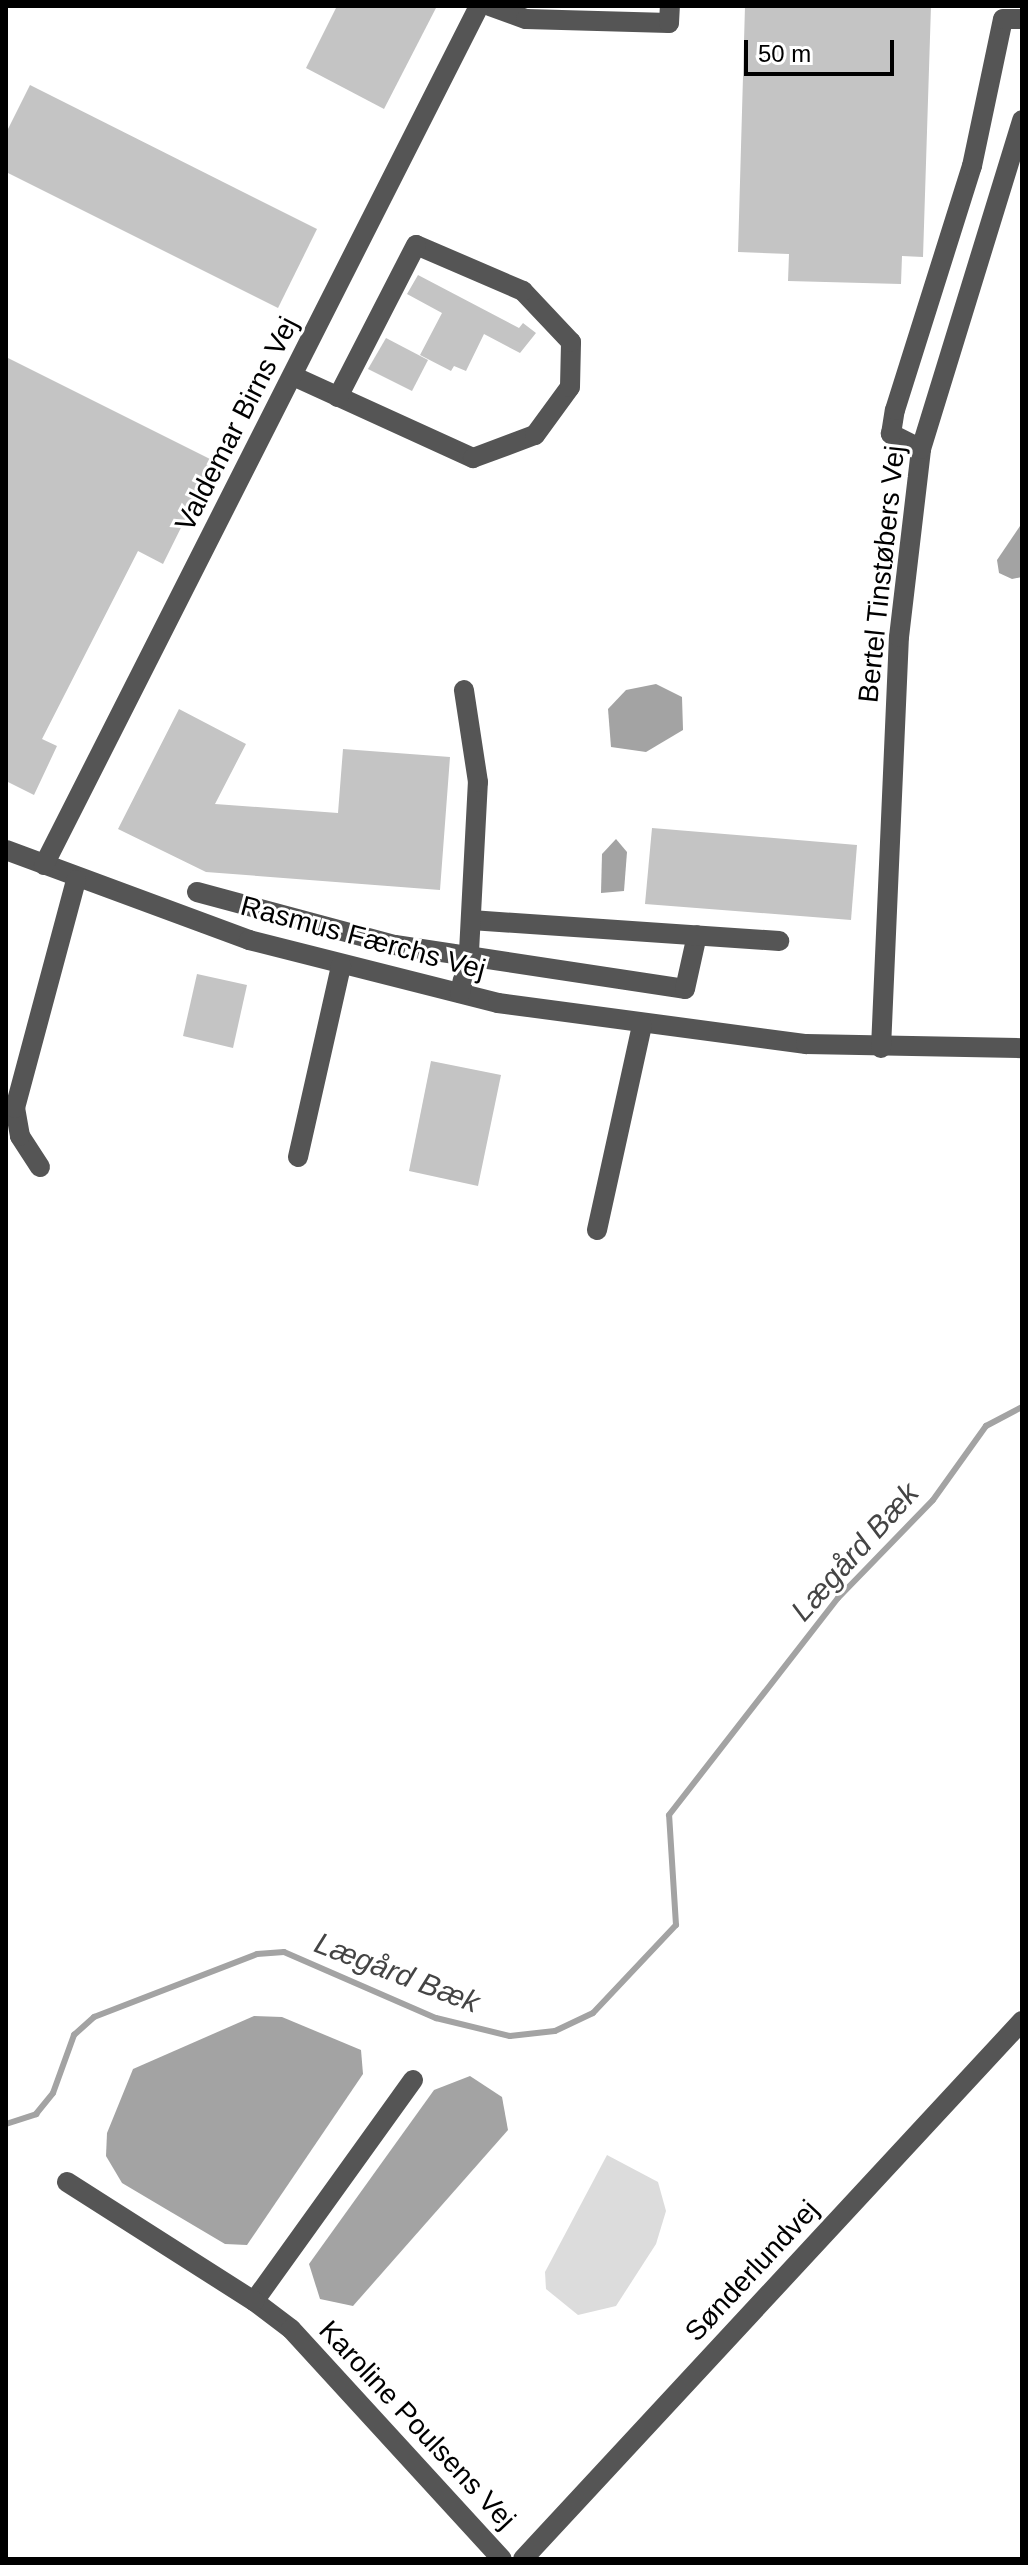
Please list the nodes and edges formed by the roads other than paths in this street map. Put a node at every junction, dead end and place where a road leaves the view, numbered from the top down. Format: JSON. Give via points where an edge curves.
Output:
{"nodes":[{"id":1,"x":479,"y":6,"type":"edge"},
{"id":2,"x":490,"y":6,"type":"edge"},
{"id":3,"x":670,"y":6,"type":"edge"},
{"id":4,"x":530,"y":12,"type":"edge"},
{"id":5,"x":1022,"y":19,"type":"edge"},
{"id":6,"x":1022,"y":120,"type":"edge"},
{"id":7,"x":293,"y":376,"type":"junction"},
{"id":8,"x":338,"y":397,"type":"junction"},
{"id":9,"x":921,"y":449,"type":"junction"},
{"id":10,"x":464,"y":690,"type":"dead end"},
{"id":11,"x":6,"y":850,"type":"edge"},
{"id":12,"x":44,"y":865,"type":"junction"},
{"id":13,"x":76,"y":880,"type":"junction"},
{"id":14,"x":197,"y":892,"type":"dead end"},
{"id":15,"x":471,"y":920,"type":"junction"},
{"id":16,"x":697,"y":935,"type":"junction"},
{"id":17,"x":779,"y":941,"type":"dead end"},
{"id":18,"x":469,"y":952,"type":"junction"},
{"id":19,"x":341,"y":966,"type":"junction"},
{"id":20,"x":460,"y":993,"type":"junction"},
{"id":21,"x":642,"y":1026,"type":"junction"},
{"id":22,"x":881,"y":1048,"type":"junction"},
{"id":23,"x":1022,"y":1048,"type":"edge"},
{"id":24,"x":11,"y":1106,"type":"edge"},
{"id":25,"x":298,"y":1157,"type":"dead end"},
{"id":26,"x":40,"y":1167,"type":"dead end"},
{"id":27,"x":597,"y":1230,"type":"dead end"},
{"id":28,"x":1022,"y":2021,"type":"edge"},
{"id":29,"x":1015,"y":2043,"type":"edge"},
{"id":30,"x":413,"y":2080,"type":"dead end"},
{"id":31,"x":67,"y":2182,"type":"dead end"},
{"id":32,"x":254,"y":2301,"type":"junction"},
{"id":33,"x":502,"y":2559,"type":"edge"},
{"id":34,"x":523,"y":2559,"type":"edge"}],
"edges":[{"from":1,"to":7,"type":"street","name":"Valdemar Birns Vej"},
{"from":2,"to":4,"type":"street"},
{"from":3,"to":4,"type":"street","via":[[669,23]]},
{"from":5,"to":9,"type":"street","via":[[1003,19],[972,166],[895,410],[891,434]]},
{"from":6,"to":9,"type":"street","name":"Bertel Tinstøbers Vej"},
{"from":7,"to":8,"type":"street"},
{"from":7,"to":12,"type":"street","name":"Valdemar Birns Vej"},
{"from":8,"to":8,"type":"street","via":[[473,458],[535,435],[570,387],[571,342],[523,291],[416,245]]},
{"from":9,"to":22,"type":"street","name":"Bertel Tinstøbers Vej","via":[[899,637]]},
{"from":10,"to":15,"type":"street","via":[[478,782]]},
{"from":11,"to":12,"type":"street","name":"Rasmus Færchs Vej"},
{"from":12,"to":13,"type":"street","name":"Rasmus Færchs Vej"},
{"from":13,"to":19,"type":"street","name":"Rasmus Færchs Vej"},
{"from":13,"to":24,"type":"street"},
{"from":14,"to":18,"type":"street","via":[[395,945]]},
{"from":15,"to":16,"type":"street"},
{"from":15,"to":18,"type":"street"},
{"from":16,"to":17,"type":"street"},
{"from":16,"to":18,"type":"street","via":[[685,989],[531,970]]},
{"from":18,"to":20,"type":"street"},
{"from":19,"to":20,"type":"street","name":"Rasmus Færchs Vej"},
{"from":19,"to":25,"type":"street"},
{"from":20,"to":21,"type":"street","name":"Rasmus Færchs Vej"},
{"from":21,"to":22,"type":"street","name":"Rasmus Færchs Vej"},
{"from":21,"to":27,"type":"street"},
{"from":22,"to":23,"type":"street","name":"Rasmus Færchs Vej"},
{"from":24,"to":26,"type":"street","via":[[20,1136]]},
{"from":28,"to":29,"type":"street","name":"Sønderlundvej"},
{"from":29,"to":34,"type":"street","name":"Sønderlundvej"},
{"from":30,"to":32,"type":"street"},
{"from":31,"to":32,"type":"street","name":"Karoline Poulsens Vej"},
{"from":32,"to":33,"type":"street","name":"Karoline Poulsens Vej","via":[[291,2329]]}]}
